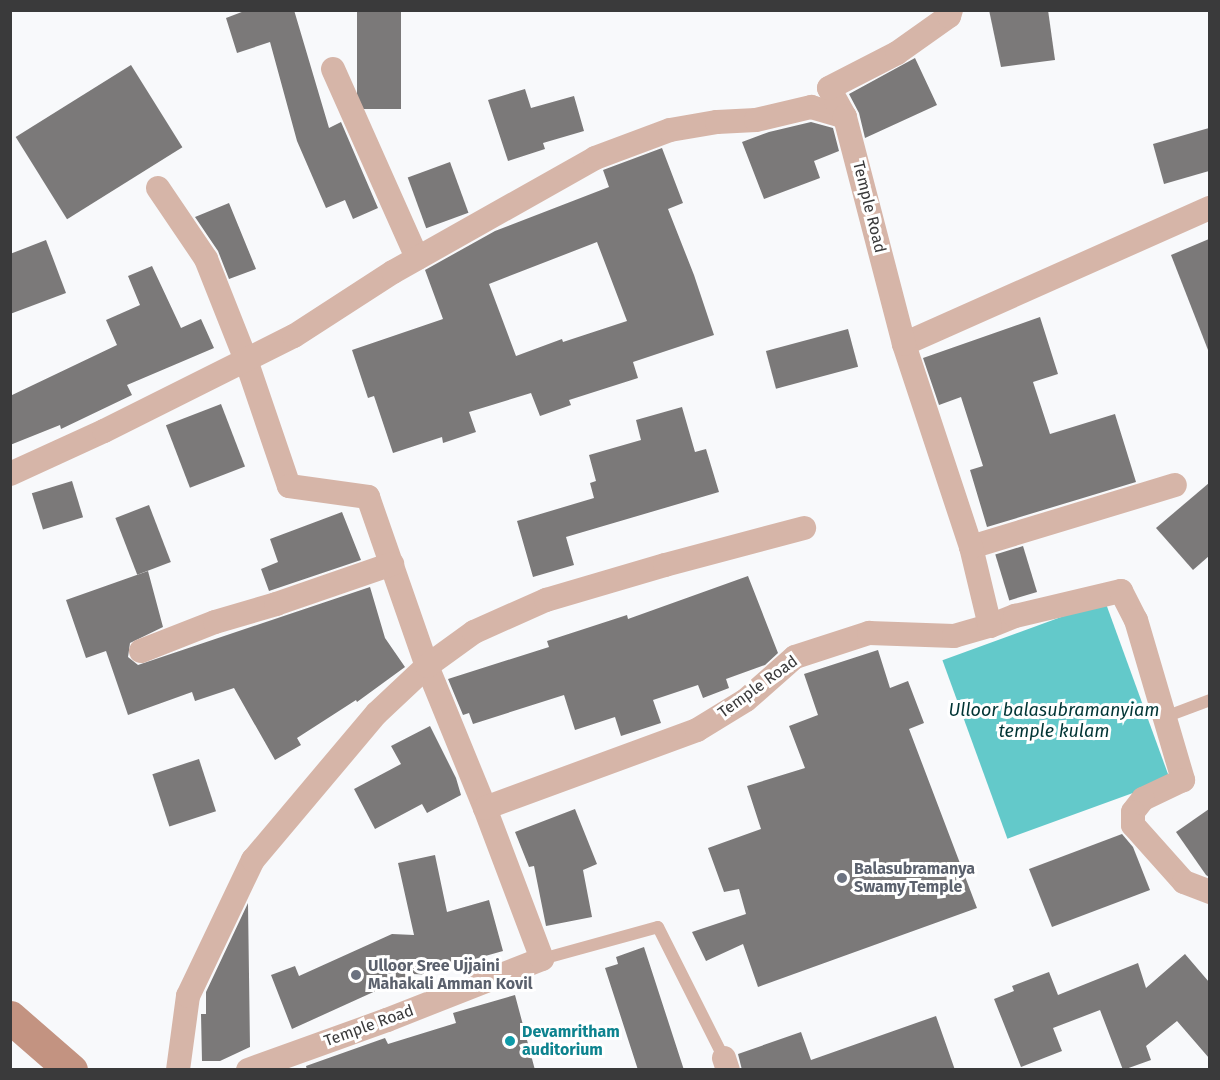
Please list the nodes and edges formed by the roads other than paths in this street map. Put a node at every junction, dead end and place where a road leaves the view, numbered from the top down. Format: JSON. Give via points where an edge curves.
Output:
{"nodes":[{"id":1,"x":951,"y":10,"type":"edge"},
{"id":2,"x":333,"y":69,"type":"dead end"},
{"id":3,"x":845,"y":117,"type":"junction"},
{"id":4,"x":158,"y":188,"type":"dead end"},
{"id":5,"x":1208,"y":211,"type":"edge"},
{"id":6,"x":417,"y":258,"type":"junction"},
{"id":7,"x":904,"y":344,"type":"junction"},
{"id":8,"x":246,"y":360,"type":"junction"},
{"id":9,"x":10,"y":474,"type":"edge"},
{"id":10,"x":1175,"y":485,"type":"dead end"},
{"id":11,"x":804,"y":528,"type":"dead end"},
{"id":12,"x":971,"y":547,"type":"junction"},
{"id":13,"x":392,"y":564,"type":"junction"},
{"id":14,"x":990,"y":626,"type":"junction"},
{"id":15,"x":141,"y":651,"type":"dead end"},
{"id":16,"x":427,"y":666,"type":"junction"},
{"id":17,"x":1209,"y":700,"type":"edge"},
{"id":18,"x":1165,"y":717,"type":"junction"},
{"id":19,"x":485,"y":808,"type":"junction"},
{"id":20,"x":1209,"y":892,"type":"edge"},
{"id":21,"x":542,"y":959,"type":"junction"},
{"id":22,"x":10,"y":1017,"type":"edge"},
{"id":23,"x":726,"y":1064,"type":"edge"},
{"id":24,"x":71,"y":1070,"type":"edge"},
{"id":25,"x":178,"y":1070,"type":"edge"},
{"id":26,"x":248,"y":1070,"type":"edge"}],
"edges":[{"from":1,"to":3,"type":"street","name":"Temple Road","via":[[949,16],[897,53],[829,88]]},
{"from":2,"to":6,"type":"street"},
{"from":3,"to":6,"type":"street","via":[[811,107],[756,120],[669,130],[595,158]]},
{"from":3,"to":7,"type":"street","name":"Temple Road"},
{"from":4,"to":8,"type":"street","via":[[206,259]]},
{"from":5,"to":7,"type":"street"},
{"from":6,"to":8,"type":"street","via":[[294,336]]},
{"from":7,"to":12,"type":"street","name":"Temple Road"},
{"from":8,"to":9,"type":"street"},
{"from":8,"to":13,"type":"street","via":[[289,486],[368,497]]},
{"from":10,"to":12,"type":"street"},
{"from":11,"to":16,"type":"street","via":[[546,600],[474,632]]},
{"from":12,"to":14,"type":"street","name":"Temple Road"},
{"from":13,"to":15,"type":"street","via":[[215,622]]},
{"from":13,"to":16,"type":"street"},
{"from":14,"to":18,"type":"street","via":[[1015,616],[1122,591],[1136,620]]},
{"from":14,"to":19,"type":"street","name":"Temple Road","via":[[954,636],[869,633],[795,657],[746,700],[697,730]]},
{"from":16,"to":19,"type":"street"},
{"from":16,"to":25,"type":"street","via":[[377,713],[253,860],[188,996]]},
{"from":17,"to":18,"type":"lane"},
{"from":18,"to":20,"type":"street","via":[[1183,780],[1143,799],[1133,812],[1133,825],[1184,882]]},
{"from":19,"to":21,"type":"street"},
{"from":21,"to":23,"type":"lane","via":[[658,927]]},
{"from":21,"to":26,"type":"street","name":"Temple Road"},
{"from":22,"to":24,"type":"street"}]}
